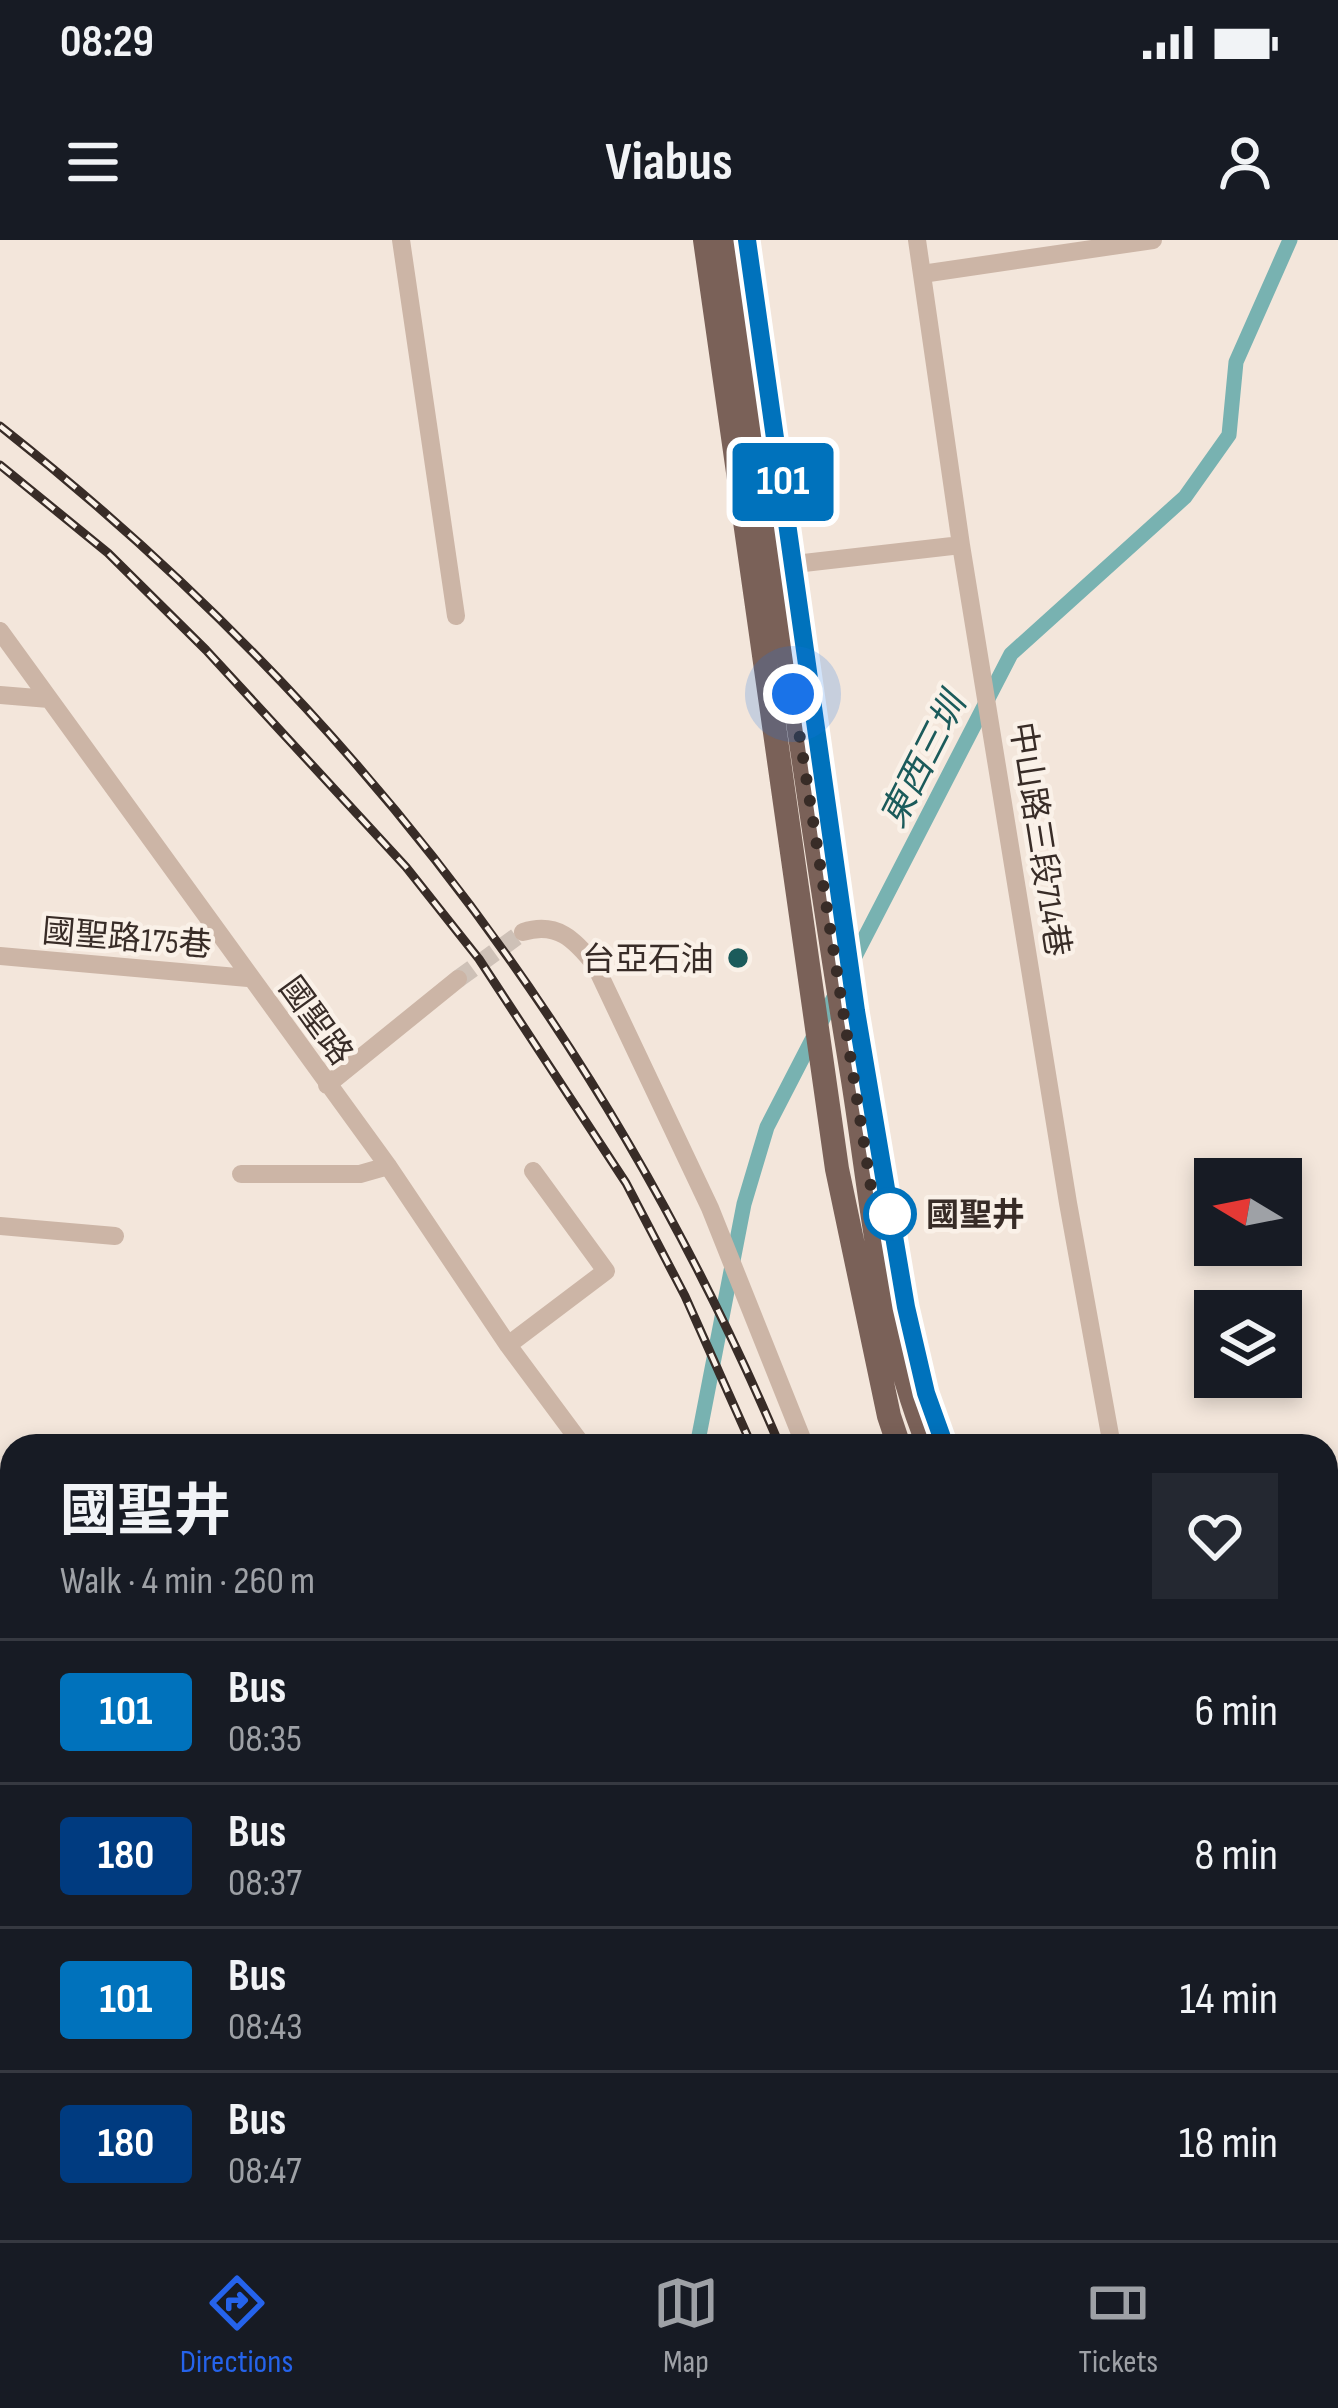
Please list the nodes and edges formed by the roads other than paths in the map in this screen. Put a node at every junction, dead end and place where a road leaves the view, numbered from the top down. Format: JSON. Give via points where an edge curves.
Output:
{"nodes":[{"id":1,"x":401,"y":240,"type":"edge"},
{"id":2,"x":725,"y":240,"type":"edge"},
{"id":3,"x":917,"y":240,"type":"edge"},
{"id":4,"x":1153,"y":240,"type":"edge"},
{"id":5,"x":701,"y":254,"type":"edge"},
{"id":6,"x":922,"y":274,"type":"junction"},
{"id":7,"x":961,"y":545,"type":"junction"},
{"id":8,"x":795,"y":563,"type":"dead end"},
{"id":9,"x":456,"y":616,"type":"dead end"},
{"id":10,"x":0,"y":631,"type":"edge"},
{"id":11,"x":0,"y":694,"type":"edge"},
{"id":12,"x":49,"y":699,"type":"junction"},
{"id":13,"x":790,"y":739,"type":"junction"},
{"id":14,"x":523,"y":932,"type":"dead end"},
{"id":15,"x":0,"y":956,"type":"edge"},
{"id":16,"x":248,"y":978,"type":"junction"},
{"id":17,"x":458,"y":979,"type":"tunnel mouth"},
{"id":18,"x":327,"y":1084,"type":"junction"},
{"id":19,"x":874,"y":1162,"type":"junction"},
{"id":20,"x":388,"y":1166,"type":"junction"},
{"id":21,"x":831,"y":1170,"type":"junction"},
{"id":22,"x":533,"y":1171,"type":"dead end"},
{"id":23,"x":241,"y":1174,"type":"dead end"},
{"id":24,"x":0,"y":1226,"type":"edge"},
{"id":25,"x":115,"y":1236,"type":"dead end"},
{"id":26,"x":508,"y":1345,"type":"junction"},
{"id":27,"x":574,"y":1434,"type":"edge"},
{"id":28,"x":801,"y":1434,"type":"edge"},
{"id":29,"x":895,"y":1434,"type":"edge"},
{"id":30,"x":924,"y":1434,"type":"edge"},
{"id":31,"x":1110,"y":1434,"type":"edge"}],
"edges":[{"from":1,"to":9,"type":"street"},
{"from":2,"to":13,"type":"main road"},
{"from":3,"to":6,"type":"street","name":"中山路三段714巷"},
{"from":4,"to":6,"type":"street"},
{"from":5,"to":13,"type":"main road"},
{"from":6,"to":7,"type":"street","name":"中山路三段714巷"},
{"from":7,"to":8,"type":"street"},
{"from":7,"to":31,"type":"street","name":"中山路三段714巷"},
{"from":10,"to":12,"type":"street","name":"國聖路"},
{"from":11,"to":12,"type":"street"},
{"from":12,"to":16,"type":"street","name":"國聖路"},
{"from":13,"to":19,"type":"main road"},
{"from":13,"to":21,"type":"main road"},
{"from":14,"to":28,"type":"street","via":[[567,934],[595,965],[710,1208]]},
{"from":15,"to":16,"type":"street","name":"國聖路175巷"},
{"from":16,"to":18,"type":"street","name":"國聖路"},
{"from":17,"to":18,"type":"street"},
{"from":18,"to":20,"type":"street","name":"國聖路"},
{"from":19,"to":21,"type":"main road"},
{"from":19,"to":30,"type":"main road","via":[[909,1399]]},
{"from":20,"to":23,"type":"street","via":[[360,1174]]},
{"from":20,"to":26,"type":"street","name":"國聖路"},
{"from":21,"to":29,"type":"main road"},
{"from":22,"to":26,"type":"street","via":[[606,1270]]},
{"from":24,"to":25,"type":"street"},
{"from":26,"to":27,"type":"street","name":"國聖路"}]}
